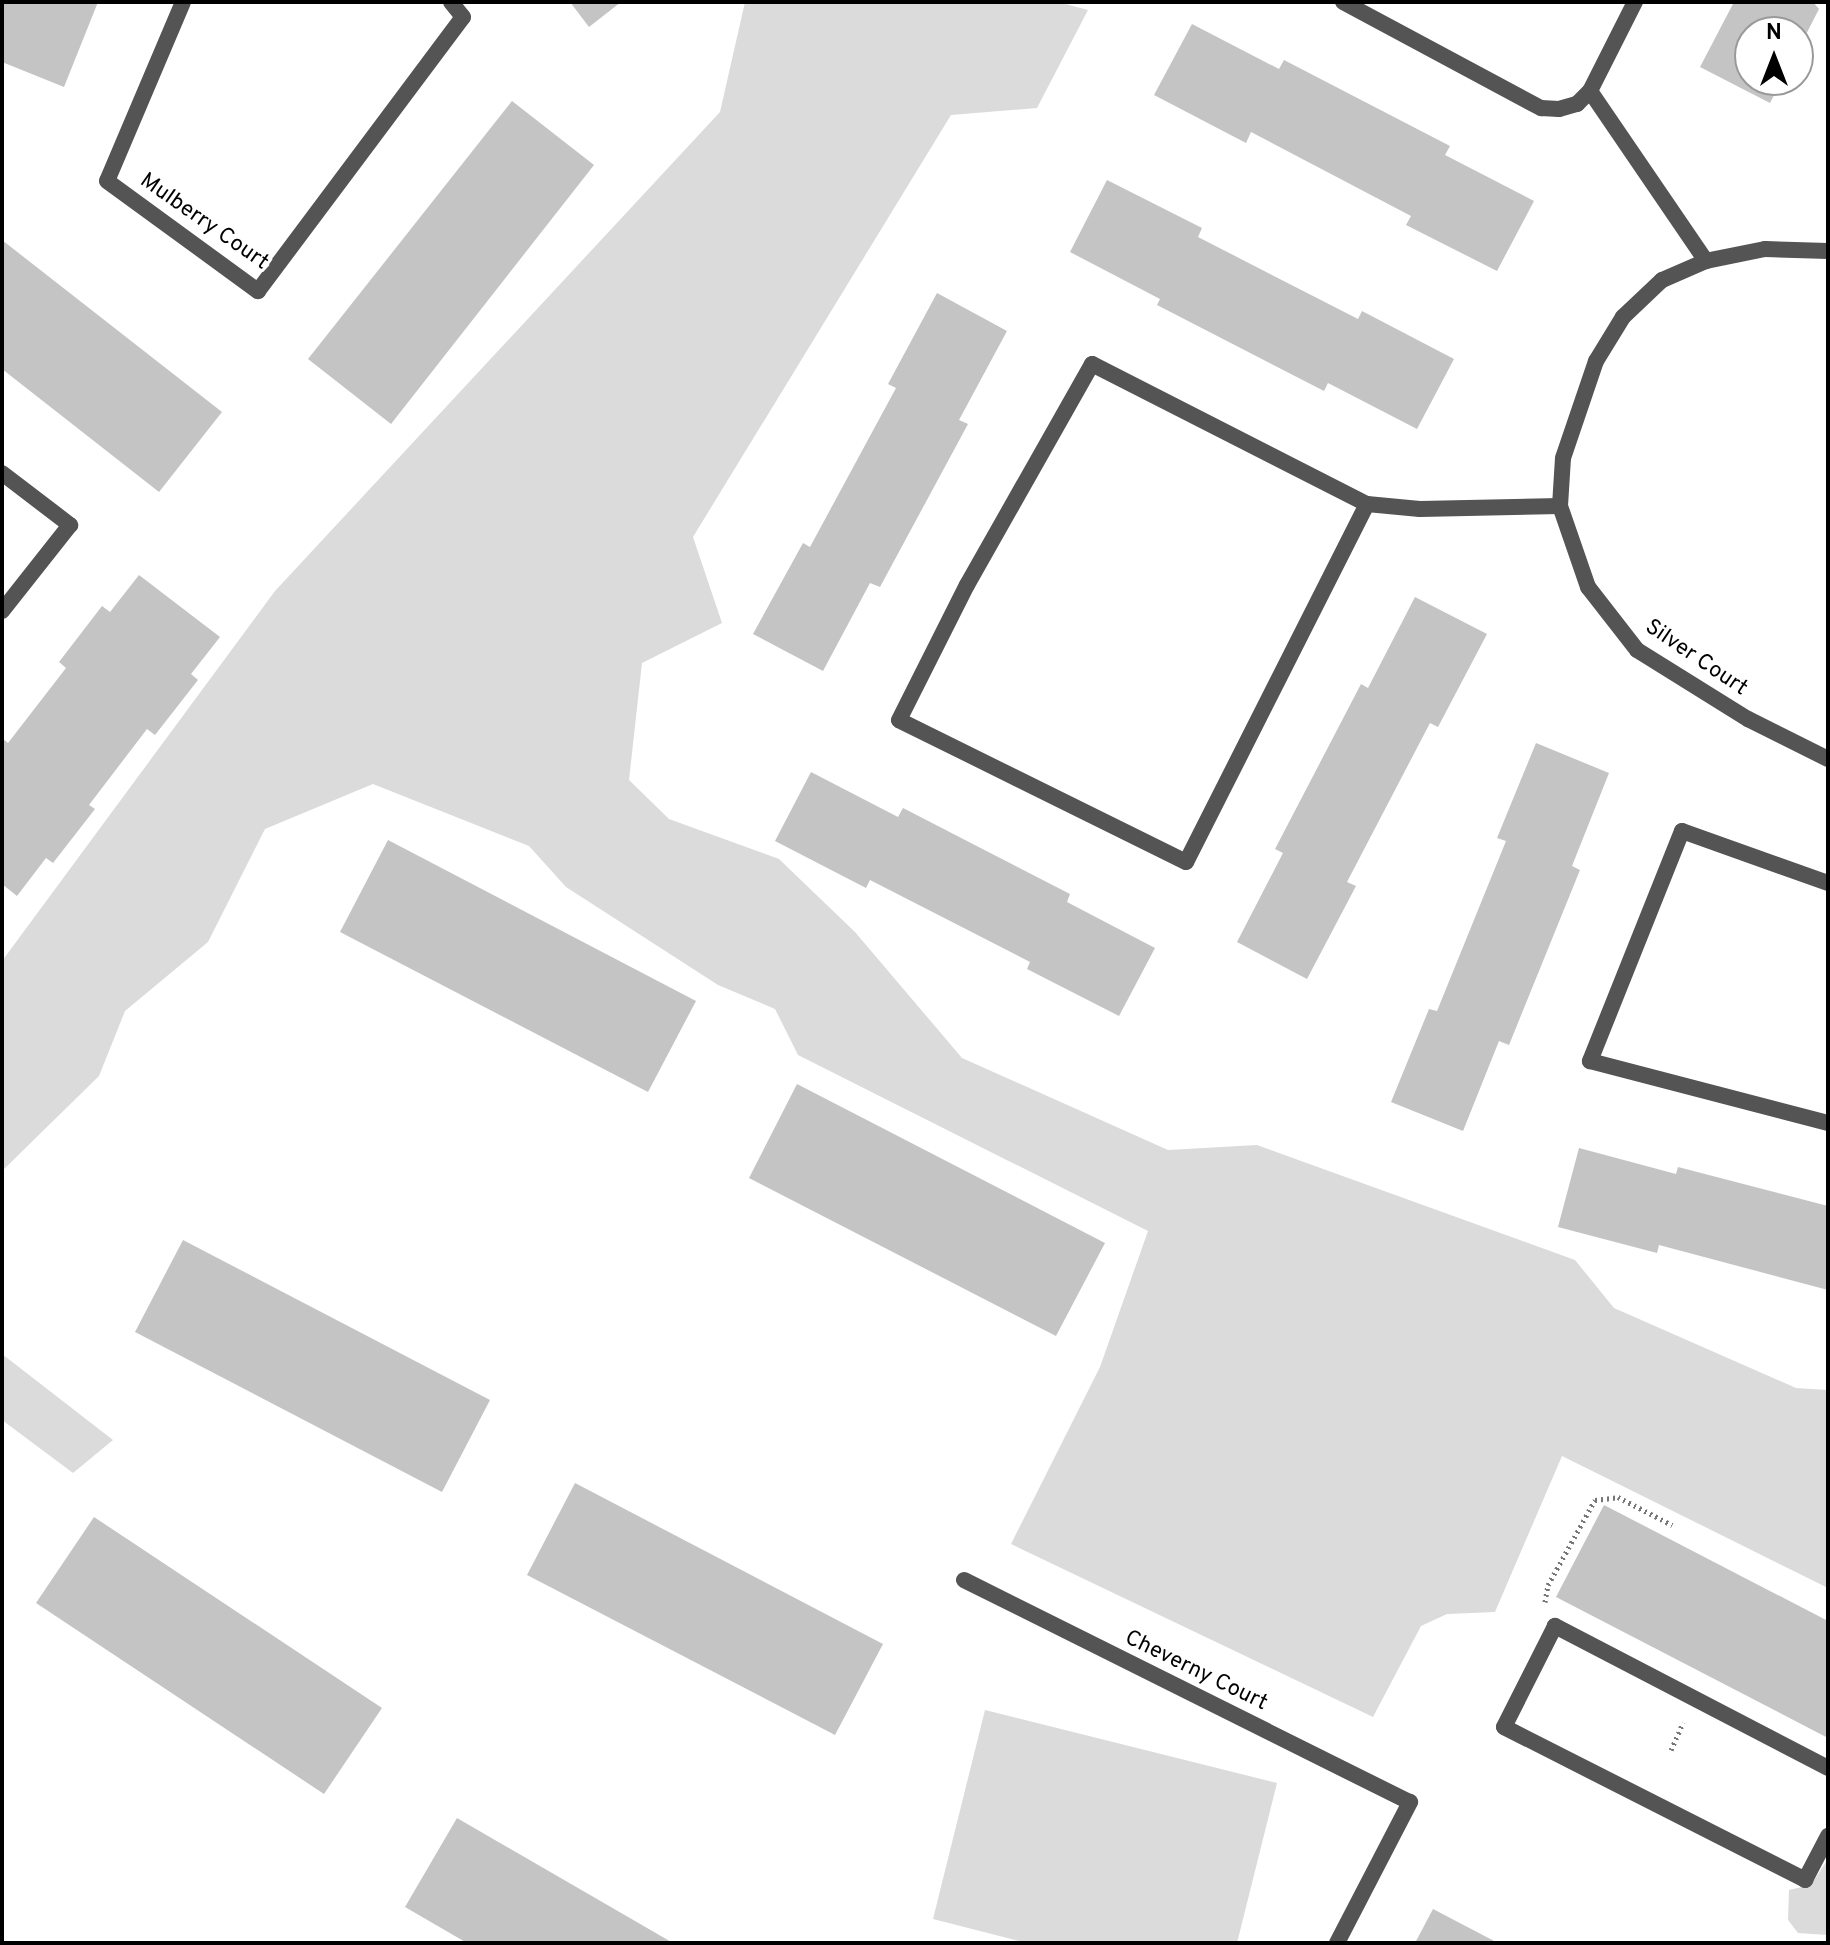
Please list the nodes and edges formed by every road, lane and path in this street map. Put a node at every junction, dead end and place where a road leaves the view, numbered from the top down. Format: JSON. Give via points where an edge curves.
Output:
{"nodes":[{"id":1,"x":183,"y":2,"type":"edge"},
{"id":2,"x":451,"y":2,"type":"edge"},
{"id":3,"x":1343,"y":2,"type":"edge"},
{"id":4,"x":1635,"y":2,"type":"edge"},
{"id":5,"x":1590,"y":91,"type":"junction"},
{"id":6,"x":1828,"y":251,"type":"edge"},
{"id":7,"x":1706,"y":261,"type":"junction"},
{"id":8,"x":2,"y":473,"type":"edge"},
{"id":9,"x":1367,"y":504,"type":"junction"},
{"id":10,"x":1560,"y":506,"type":"junction"},
{"id":11,"x":2,"y":611,"type":"edge"},
{"id":12,"x":1828,"y":759,"type":"edge"},
{"id":13,"x":1828,"y":883,"type":"edge"},
{"id":14,"x":1828,"y":1123,"type":"edge"},
{"id":15,"x":1672,"y":1525,"type":"dead end"},
{"id":16,"x":964,"y":1580,"type":"dead end"},
{"id":17,"x":1550,"y":1636,"type":"junction"},
{"id":18,"x":1828,"y":1768,"type":"edge"},
{"id":19,"x":1828,"y":1836,"type":"edge"},
{"id":20,"x":1337,"y":1943,"type":"edge"}],
"edges":[{"from":1,"to":2,"type":"street","name":"Mulberry Court","via":[[107,181],[258,291],[463,17]]},
{"from":3,"to":5,"type":"street","via":[[1541,108],[1577,104]]},
{"from":4,"to":5,"type":"street"},
{"from":5,"to":7,"type":"street"},
{"from":6,"to":7,"type":"street","name":"Silver Court","via":[[1765,249]]},
{"from":7,"to":10,"type":"street","name":"Silver Court","via":[[1662,280],[1623,317],[1596,361],[1563,458]]},
{"from":8,"to":11,"type":"street","via":[[70,525]]},
{"from":9,"to":9,"type":"street","via":[[1092,364],[967,585],[899,720],[1186,862]]},
{"from":9,"to":10,"type":"street","via":[[1420,509]]},
{"from":10,"to":12,"type":"street","name":"Silver Court","via":[[1588,587],[1637,650],[1773,733]]},
{"from":13,"to":14,"type":"street","via":[[1682,831],[1590,1061]]},
{"from":15,"to":17,"type":"path","via":[[1618,1497],[1595,1500],[1548,1585],[1542,1618]]},
{"from":16,"to":20,"type":"street","name":"Cheverny Court","via":[[1410,1802]]},
{"from":17,"to":18,"type":"street","via":[[1555,1626]]},
{"from":17,"to":19,"type":"street","via":[[1504,1727],[1805,1880]]}]}
